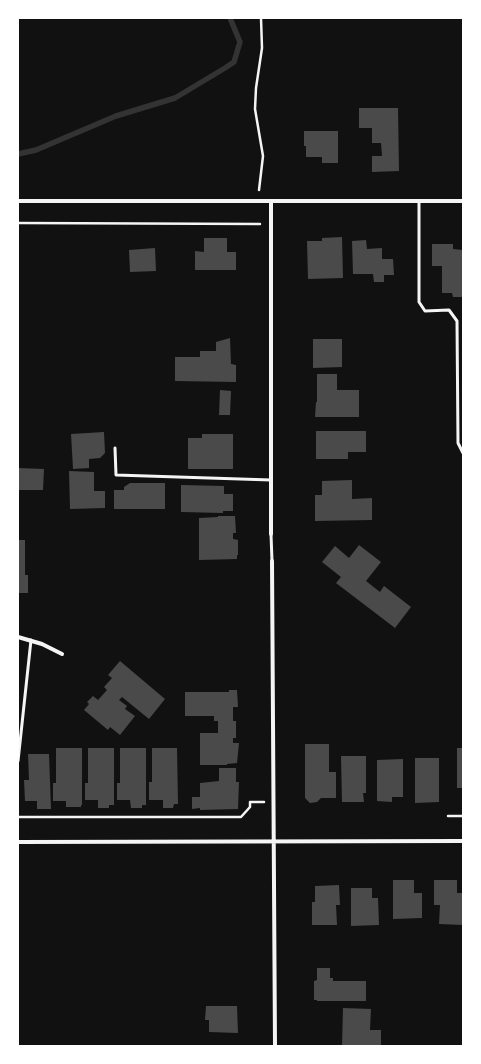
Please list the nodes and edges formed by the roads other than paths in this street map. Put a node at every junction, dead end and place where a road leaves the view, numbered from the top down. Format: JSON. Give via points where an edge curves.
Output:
{"nodes":[{"id":1,"x":463,"y":200,"type":"edge"},
{"id":2,"x":18,"y":201,"type":"edge"},
{"id":3,"x":271,"y":201,"type":"junction"},
{"id":4,"x":419,"y":201,"type":"junction"},
{"id":5,"x":115,"y":448,"type":"dead end"},
{"id":6,"x":463,"y":454,"type":"edge"},
{"id":7,"x":271,"y":480,"type":"junction"},
{"id":8,"x":272,"y":534,"type":"joint"},
{"id":9,"x":272,"y":561,"type":"joint"},
{"id":10,"x":18,"y":637,"type":"edge"},
{"id":11,"x":31,"y":640,"type":"junction"},
{"id":12,"x":62,"y":654,"type":"dead end"},
{"id":13,"x":18,"y":761,"type":"edge"},
{"id":14,"x":463,"y":841,"type":"edge"},
{"id":15,"x":18,"y":842,"type":"edge"},
{"id":16,"x":274,"y":842,"type":"junction"},
{"id":17,"x":275,"y":1046,"type":"edge"}],
"edges":[{"from":1,"to":4,"type":"street"},
{"from":2,"to":3,"type":"street"},
{"from":3,"to":4,"type":"street"},
{"from":3,"to":7,"type":"street"},
{"from":4,"to":6,"type":"lane","via":[[419,302],[425,311],[449,310],[457,321],[458,443]]},
{"from":5,"to":7,"type":"lane","via":[[116,475]]},
{"from":7,"to":8,"type":"street"},
{"from":8,"to":9,"type":"lane"},
{"from":9,"to":16,"type":"street"},
{"from":10,"to":11,"type":"street"},
{"from":11,"to":12,"type":"street"},
{"from":11,"to":13,"type":"lane"},
{"from":14,"to":16,"type":"street"},
{"from":15,"to":16,"type":"street"},
{"from":16,"to":17,"type":"street"}]}
